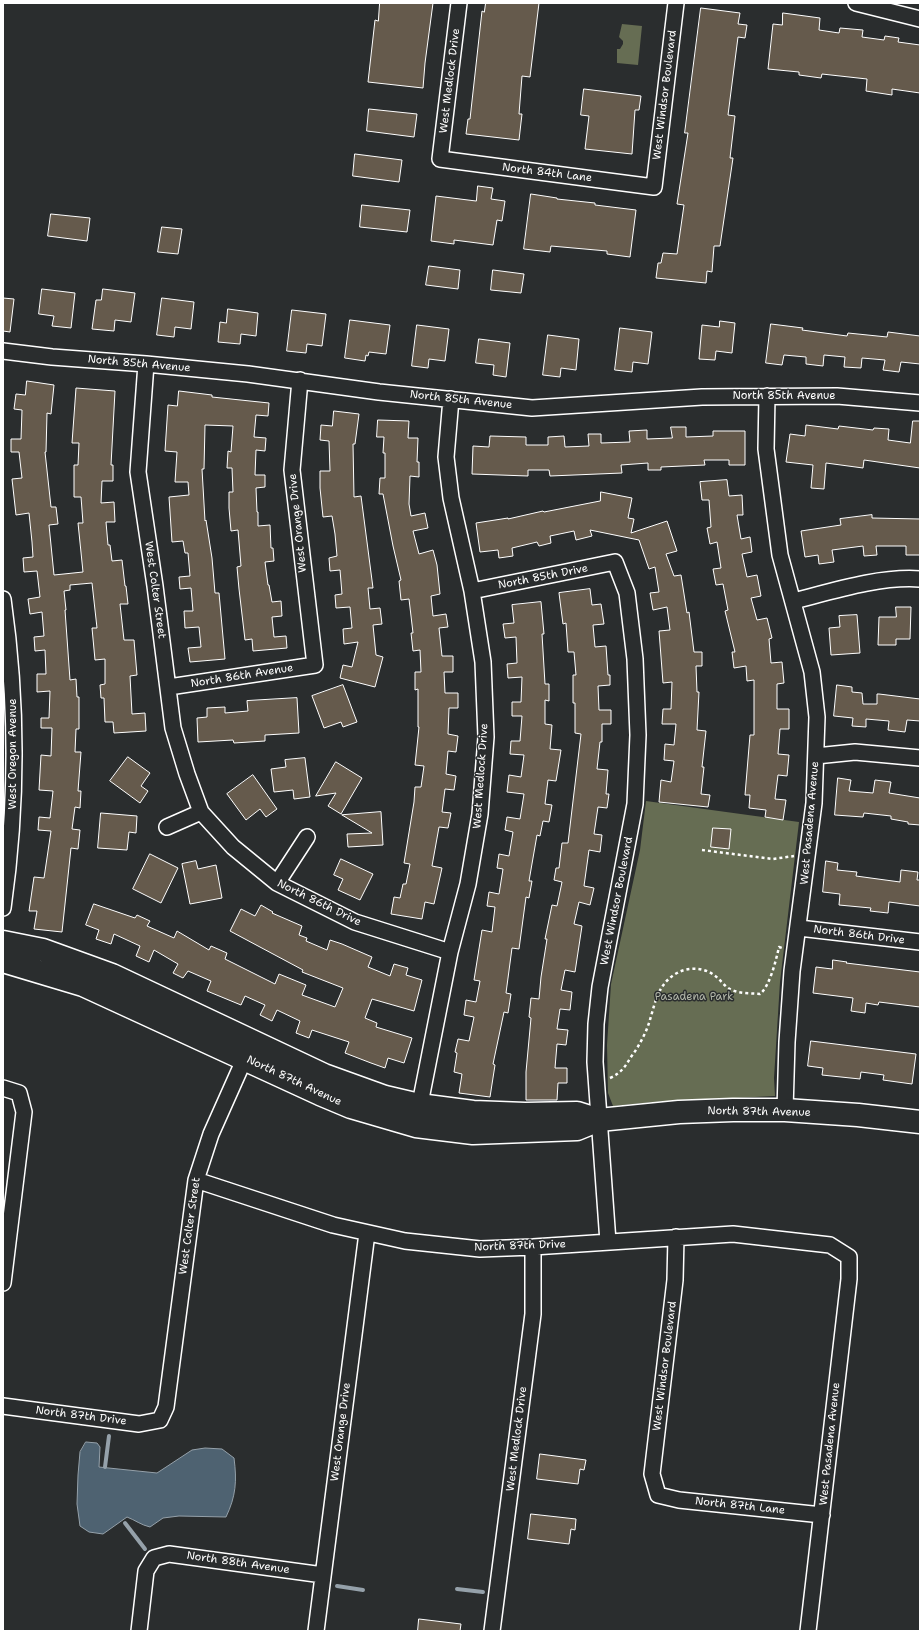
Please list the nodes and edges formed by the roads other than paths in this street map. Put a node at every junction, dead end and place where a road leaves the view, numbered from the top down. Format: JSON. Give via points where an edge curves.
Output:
{"nodes":[{"id":1,"x":459,"y":3,"type":"edge"},
{"id":2,"x":676,"y":3,"type":"edge"},
{"id":3,"x":856,"y":3,"type":"edge"},
{"id":4,"x":920,"y":18,"type":"edge"},
{"id":5,"x":440,"y":159,"type":"joint"},
{"id":6,"x":654,"y":187,"type":"joint"},
{"id":7,"x":3,"y":351,"type":"edge"},
{"id":8,"x":146,"y":364,"type":"junction"},
{"id":9,"x":300,"y":380,"type":"junction"},
{"id":10,"x":767,"y":396,"type":"junction"},
{"id":11,"x":451,"y":399,"type":"junction"},
{"id":12,"x":920,"y":403,"type":"edge"},
{"id":13,"x":615,"y":562,"type":"joint"},
{"id":14,"x":920,"y":579,"type":"edge"},
{"id":15,"x":472,"y":591,"type":"junction"},
{"id":16,"x":3,"y":599,"type":"edge"},
{"id":17,"x":794,"y":601,"type":"junction"},
{"id":18,"x":315,"y":665,"type":"joint"},
{"id":19,"x":169,"y":687,"type":"junction"},
{"id":20,"x":816,"y":756,"type":"junction"},
{"id":21,"x":920,"y":758,"type":"edge"},
{"id":22,"x":9,"y":787,"type":"edge"},
{"id":23,"x":201,"y":812,"type":"junction"},
{"id":24,"x":167,"y":827,"type":"dead end"},
{"id":25,"x":307,"y":837,"type":"dead end"},
{"id":26,"x":277,"y":883,"type":"junction"},
{"id":27,"x":3,"y":908,"type":"edge"},
{"id":28,"x":799,"y":928,"type":"junction"},
{"id":29,"x":3,"y":942,"type":"edge"},
{"id":30,"x":920,"y":942,"type":"edge"},
{"id":31,"x":450,"y":952,"type":"junction"},
{"id":32,"x":3,"y":961,"type":"edge"},
{"id":33,"x":249,"y":1050,"type":"junction"},
{"id":34,"x":3,"y":1088,"type":"edge"},
{"id":35,"x":786,"y":1110,"type":"junction"},
{"id":36,"x":418,"y":1115,"type":"junction"},
{"id":37,"x":599,"y":1120,"type":"junction"},
{"id":38,"x":920,"y":1122,"type":"edge"},
{"id":39,"x":196,"y":1180,"type":"junction"},
{"id":40,"x":367,"y":1233,"type":"junction"},
{"id":41,"x":676,"y":1237,"type":"junction"},
{"id":42,"x":608,"y":1242,"type":"junction"},
{"id":43,"x":533,"y":1247,"type":"junction"},
{"id":44,"x":849,"y":1257,"type":"joint"},
{"id":45,"x":3,"y":1283,"type":"edge"},
{"id":46,"x":3,"y":1406,"type":"edge"},
{"id":47,"x":160,"y":1420,"type":"joint"},
{"id":48,"x":658,"y":1495,"type":"joint"},
{"id":49,"x":822,"y":1515,"type":"junction"},
{"id":50,"x":323,"y":1575,"type":"junction"},
{"id":51,"x":139,"y":1631,"type":"edge"},
{"id":52,"x":316,"y":1631,"type":"edge"},
{"id":53,"x":492,"y":1631,"type":"edge"},
{"id":54,"x":808,"y":1631,"type":"edge"}],
"edges":[{"from":1,"to":5,"type":"street","name":"West Medlock Drive"},
{"from":2,"to":6,"type":"street","name":"West Windsor Boulevard"},
{"from":3,"to":4,"type":"street"},
{"from":5,"to":6,"type":"street","name":"North 84th Lane"},
{"from":7,"to":8,"type":"street","name":"North 85th Avenue"},
{"from":8,"to":9,"type":"street","name":"North 85th Avenue"},
{"from":8,"to":19,"type":"street","name":"West Colter Street","via":[[138,472]]},
{"from":9,"to":11,"type":"street","name":"North 85th Avenue","via":[[379,392]]},
{"from":9,"to":18,"type":"street","name":"West Orange Drive","via":[[292,470]]},
{"from":10,"to":11,"type":"street","name":"North 85th Avenue","via":[[702,397],[532,408]]},
{"from":10,"to":12,"type":"street","name":"North 85th Avenue","via":[[837,396]]},
{"from":10,"to":17,"type":"street","name":"West Pasadena Avenue","via":[[766,449],[780,555]]},
{"from":11,"to":15,"type":"street","name":"West Medlock Drive","via":[[446,457],[451,498]]},
{"from":13,"to":15,"type":"street","name":"North 85th Drive"},
{"from":13,"to":37,"type":"street","name":"West Windsor Boulevard","via":[[626,593],[635,658],[638,735],[635,804],[600,987],[596,1024],[595,1062]]},
{"from":14,"to":17,"type":"street","via":[[905,578],[847,588]]},
{"from":15,"to":31,"type":"street","name":"West Medlock Drive","via":[[483,662],[486,737],[480,814],[468,884]]},
{"from":16,"to":22,"type":"street","name":"West Oregon Avenue","via":[[14,708]]},
{"from":17,"to":20,"type":"street","name":"West Pasadena Avenue","via":[[812,672],[817,716]]},
{"from":18,"to":19,"type":"street","name":"North 86th Avenue"},
{"from":19,"to":23,"type":"street","name":"West Colter Street","via":[[173,728]]},
{"from":20,"to":21,"type":"street","via":[[855,752]]},
{"from":20,"to":28,"type":"street","name":"West Pasadena Avenue","via":[[814,803]]},
{"from":22,"to":27,"type":"street","name":"West Oregon Avenue","via":[[13,826]]},
{"from":23,"to":24,"type":"street"},
{"from":23,"to":26,"type":"street","name":"North 86th Drive","via":[[233,847]]},
{"from":25,"to":26,"type":"street"},
{"from":26,"to":31,"type":"street","name":"North 86th Drive","via":[[355,922]]},
{"from":28,"to":30,"type":"street","name":"North 86th Drive"},
{"from":28,"to":35,"type":"street","name":"West Pasadena Avenue","via":[[792,971]]},
{"from":29,"to":33,"type":"street","name":"North 87th Avenue","via":[[43,950],[112,975]]},
{"from":31,"to":36,"type":"street","name":"West Medlock Drive"},
{"from":32,"to":33,"type":"street","name":"North 87th Avenue","via":[[83,985]]},
{"from":33,"to":36,"type":"street","name":"North 87th Avenue","via":[[385,1097]]},
{"from":33,"to":39,"type":"street","name":"West Colter Street","via":[[211,1134]]},
{"from":34,"to":45,"type":"street","via":[[19,1093],[24,1112]]},
{"from":35,"to":37,"type":"street","name":"North 87th Avenue","via":[[687,1112]]},
{"from":35,"to":38,"type":"street","name":"North 87th Avenue"},
{"from":36,"to":37,"type":"street","name":"North 87th Avenue","via":[[577,1112]]},
{"from":37,"to":42,"type":"street","name":"West Windsor Boulevard"},
{"from":39,"to":40,"type":"street","name":"North 87th Drive","via":[[333,1225]]},
{"from":39,"to":47,"type":"street","name":"West Colter Street","via":[[166,1406]]},
{"from":40,"to":43,"type":"street","name":"North 87th Drive","via":[[405,1241],[480,1249]]},
{"from":40,"to":50,"type":"street","name":"West Orange Drive"},
{"from":41,"to":42,"type":"street","name":"North 87th Drive"},
{"from":41,"to":44,"type":"street","name":"North 87th Drive","via":[[733,1234],[830,1246]]},
{"from":41,"to":48,"type":"street","name":"West Windsor Boulevard","via":[[675,1280],[652,1474]]},
{"from":42,"to":43,"type":"street","name":"North 87th Drive"},
{"from":43,"to":53,"type":"street","name":"West Medlock Drive","via":[[533,1314]]},
{"from":44,"to":49,"type":"street","name":"West Pasadena Avenue","via":[[849,1279]]},
{"from":46,"to":47,"type":"street","name":"North 87th Drive","via":[[139,1424]]},
{"from":48,"to":49,"type":"street","name":"North 87th Lane","via":[[679,1500]]},
{"from":49,"to":54,"type":"street","name":"West Pasadena Avenue"},
{"from":50,"to":51,"type":"street","name":"North 88th Avenue","via":[[169,1554],[154,1558],[146,1571]]},
{"from":50,"to":52,"type":"street","name":"West Orange Drive"}]}
